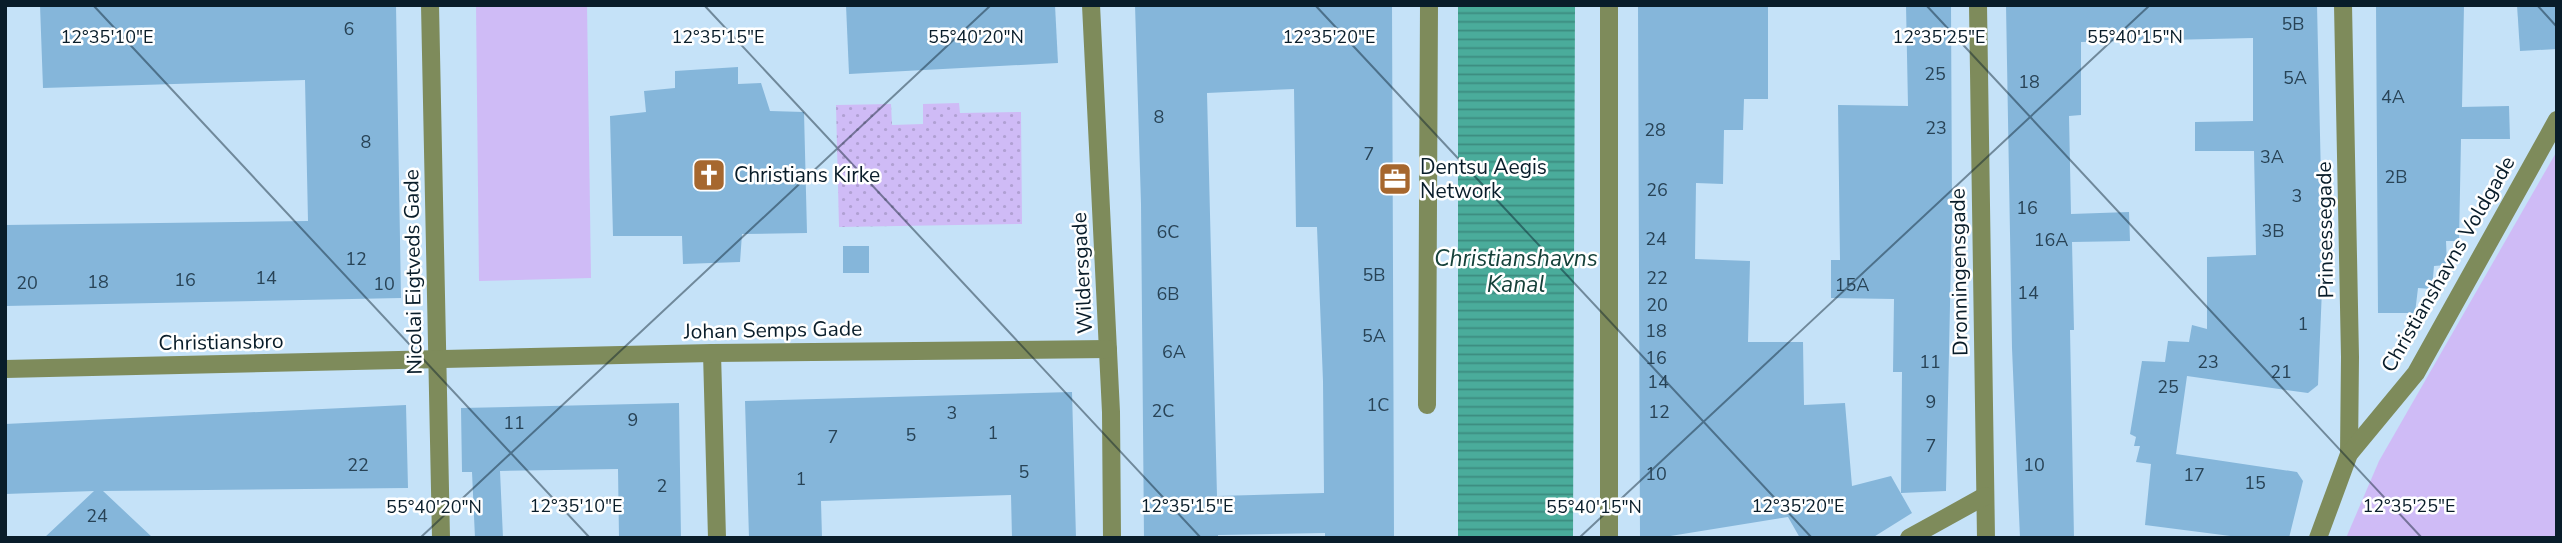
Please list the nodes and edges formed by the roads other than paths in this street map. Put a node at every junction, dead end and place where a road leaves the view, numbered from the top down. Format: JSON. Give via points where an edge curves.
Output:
{"nodes":[{"id":1,"x":430,"y":5,"type":"edge"},
{"id":2,"x":1091,"y":5,"type":"edge"},
{"id":3,"x":1429,"y":5,"type":"edge"},
{"id":4,"x":1609,"y":5,"type":"edge"},
{"id":5,"x":1978,"y":5,"type":"edge"},
{"id":6,"x":2343,"y":5,"type":"edge"},
{"id":7,"x":2557,"y":120,"type":"edge"},
{"id":8,"x":1108,"y":349,"type":"junction"},
{"id":9,"x":712,"y":353,"type":"junction"},
{"id":10,"x":438,"y":359,"type":"junction"},
{"id":11,"x":5,"y":369,"type":"edge"},
{"id":12,"x":1427,"y":405,"type":"dead end"},
{"id":13,"x":2349,"y":454,"type":"junction"},
{"id":14,"x":1984,"y":496,"type":"junction"},
{"id":15,"x":441,"y":538,"type":"edge"},
{"id":16,"x":717,"y":538,"type":"edge"},
{"id":17,"x":1112,"y":538,"type":"edge"},
{"id":18,"x":1609,"y":538,"type":"edge"},
{"id":19,"x":1909,"y":538,"type":"edge"},
{"id":20,"x":1986,"y":538,"type":"edge"},
{"id":21,"x":2318,"y":538,"type":"edge"}],
"edges":[{"from":1,"to":10,"type":"street","name":"Nicolai Eigtveds Gade"},
{"from":2,"to":8,"type":"street","name":"Wildersgade"},
{"from":3,"to":12,"type":"street"},
{"from":4,"to":18,"type":"street"},
{"from":5,"to":14,"type":"street","name":"Dronningensgade"},
{"from":6,"to":13,"type":"street","name":"Prinsessegade"},
{"from":7,"to":13,"type":"street","name":"Christianshavns Voldgade","via":[[2416,373]]},
{"from":8,"to":9,"type":"street","name":"Johan Semps Gade"},
{"from":8,"to":17,"type":"street","name":"Wildersgade"},
{"from":9,"to":10,"type":"street","name":"Johan Semps Gade"},
{"from":9,"to":16,"type":"street"},
{"from":10,"to":11,"type":"street","name":"Christiansbro"},
{"from":10,"to":15,"type":"street","name":"Nicolai Eigtveds Gade"},
{"from":13,"to":21,"type":"street","name":"Christianshavns Voldgade"},
{"from":14,"to":19,"type":"street"},
{"from":14,"to":20,"type":"street","name":"Dronningensgade"}]}
